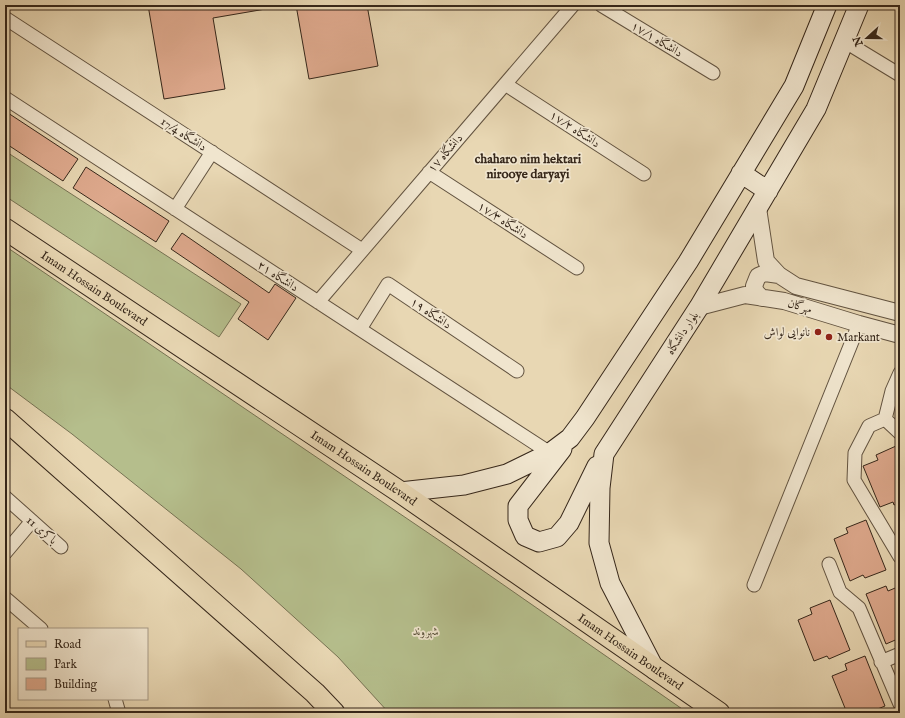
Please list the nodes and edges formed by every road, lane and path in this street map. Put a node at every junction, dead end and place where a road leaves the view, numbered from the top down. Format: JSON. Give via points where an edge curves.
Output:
{"nodes":[{"id":1,"x":573,"y":5,"type":"edge"},
{"id":2,"x":601,"y":5,"type":"edge"},
{"id":3,"x":827,"y":5,"type":"edge"},
{"id":4,"x":859,"y":5,"type":"edge"},
{"id":5,"x":5,"y":18,"type":"edge"},
{"id":6,"x":844,"y":41,"type":"junction"},
{"id":7,"x":713,"y":72,"type":"dead end"},
{"id":8,"x":900,"y":75,"type":"edge"},
{"id":9,"x":505,"y":84,"type":"junction"},
{"id":10,"x":5,"y":98,"type":"edge"},
{"id":11,"x":212,"y":152,"type":"junction"},
{"id":12,"x":429,"y":172,"type":"junction"},
{"id":13,"x":741,"y":173,"type":"junction"},
{"id":14,"x":644,"y":174,"type":"dead end"},
{"id":15,"x":768,"y":191,"type":"junction"},
{"id":16,"x":758,"y":208,"type":"junction"},
{"id":17,"x":175,"y":209,"type":"junction"},
{"id":18,"x":5,"y":229,"type":"edge"},
{"id":19,"x":362,"y":250,"type":"junction"},
{"id":20,"x":577,"y":268,"type":"dead end"},
{"id":21,"x":779,"y":275,"type":"junction"},
{"id":22,"x":762,"y":298,"type":"junction"},
{"id":23,"x":318,"y":302,"type":"junction"},
{"id":24,"x":699,"y":307,"type":"junction"},
{"id":25,"x":900,"y":313,"type":"edge"},
{"id":26,"x":859,"y":324,"type":"junction"},
{"id":27,"x":360,"y":329,"type":"junction"},
{"id":28,"x":900,"y":335,"type":"edge"},
{"id":29,"x":517,"y":371,"type":"dead end"},
{"id":30,"x":900,"y":373,"type":"edge"},
{"id":31,"x":5,"y":419,"type":"edge"},
{"id":32,"x":885,"y":419,"type":"junction"},
{"id":33,"x":900,"y":433,"type":"edge"},
{"id":34,"x":570,"y":438,"type":"junction"},
{"id":35,"x":550,"y":453,"type":"junction"},
{"id":36,"x":604,"y":454,"type":"junction"},
{"id":37,"x":400,"y":492,"type":"junction"},
{"id":38,"x":5,"y":497,"type":"edge"},
{"id":39,"x":32,"y":521,"type":"junction"},
{"id":40,"x":61,"y":546,"type":"dead end"},
{"id":41,"x":5,"y":553,"type":"edge"},
{"id":42,"x":900,"y":557,"type":"edge"},
{"id":43,"x":829,"y":564,"type":"dead end"},
{"id":44,"x":754,"y":585,"type":"dead end"},
{"id":45,"x":5,"y":598,"type":"edge"},
{"id":46,"x":40,"y":628,"type":"edge"},
{"id":47,"x":900,"y":654,"type":"edge"},
{"id":48,"x":881,"y":662,"type":"junction"},
{"id":49,"x":655,"y":670,"type":"junction"},
{"id":50,"x":315,"y":693,"type":"junction"},
{"id":51,"x":115,"y":700,"type":"edge"},
{"id":52,"x":900,"y":704,"type":"edge"},
{"id":53,"x":118,"y":713,"type":"edge"},
{"id":54,"x":324,"y":713,"type":"edge"},
{"id":55,"x":334,"y":713,"type":"edge"},
{"id":56,"x":719,"y":713,"type":"edge"}],
"edges":[{"from":1,"to":9,"type":"street","name":"دانشگاه ۱۷"},
{"from":2,"to":7,"type":"street","name":"دانشگاه ۱۷/۱"},
{"from":3,"to":13,"type":"main road","via":[[794,86]]},
{"from":4,"to":6,"type":"main road","name":"بلوار دانشگاه"},
{"from":5,"to":11,"type":"street","name":"دانشگاه 17/4"},
{"from":6,"to":8,"type":"street"},
{"from":6,"to":15,"type":"main road","name":"بلوار دانشگاه","via":[[816,109]]},
{"from":9,"to":12,"type":"street","name":"دانشگاه ۱۷"},
{"from":9,"to":14,"type":"street","name":"دانشگاه ۱۷/۲"},
{"from":10,"to":17,"type":"street","name":"دانشگاه ۲۱"},
{"from":11,"to":17,"type":"street"},
{"from":11,"to":19,"type":"street","name":"دانشگاه 17/4"},
{"from":12,"to":19,"type":"street","name":"دانشگاه ۱۷"},
{"from":12,"to":20,"type":"street","name":"دانشگاه ۱۷/۳"},
{"from":13,"to":15,"type":"main road"},
{"from":13,"to":34,"type":"main road","via":[[688,262]]},
{"from":15,"to":16,"type":"main road","name":"بلوار دانشگاه"},
{"from":16,"to":21,"type":"street","name":"مهرگان","via":[[766,261]]},
{"from":16,"to":24,"type":"main road","name":"بلوار دانشگاه"},
{"from":17,"to":23,"type":"street","name":"دانشگاه ۲۱"},
{"from":18,"to":37,"type":"main road","name":"Imam Hossain Boulevard"},
{"from":19,"to":23,"type":"street","name":"دانشگاه ۱۷"},
{"from":21,"to":22,"type":"street","via":[[765,273],[758,276],[754,286]]},
{"from":21,"to":25,"type":"street","name":"مهرگان","via":[[796,286]]},
{"from":22,"to":24,"type":"street","name":"مهرگان","via":[[745,295]]},
{"from":22,"to":26,"type":"street","name":"مهرگان","via":[[784,301]]},
{"from":23,"to":27,"type":"street","name":"دانشگاه ۲۱"},
{"from":24,"to":36,"type":"main road","name":"بلوار دانشگاه"},
{"from":26,"to":28,"type":"street","name":"مهرگان"},
{"from":26,"to":44,"type":"street"},
{"from":27,"to":29,"type":"street","name":"دانشگاه ۱۹","via":[[388,284]]},
{"from":27,"to":35,"type":"street","name":"دانشگاه ۲۱"},
{"from":30,"to":32,"type":"street","via":[[892,391]]},
{"from":31,"to":50,"type":"main road"},
{"from":32,"to":33,"type":"street"},
{"from":32,"to":42,"type":"street","via":[[870,426],[855,453],[854,480]]},
{"from":34,"to":35,"type":"main road"},
{"from":34,"to":36,"type":"main road","via":[[518,506],[518,520],[525,536],[539,542],[557,537],[569,523]]},
{"from":35,"to":37,"type":"main road","via":[[507,474],[464,484]]},
{"from":36,"to":49,"type":"main road","name":"بلوار دانشگاه","via":[[600,488],[599,543],[610,583]]},
{"from":37,"to":49,"type":"main road","name":"Imam Hossain Boulevard"},
{"from":38,"to":39,"type":"street","name":"باکری 11"},
{"from":39,"to":40,"type":"street","name":"باکری 11"},
{"from":39,"to":41,"type":"street"},
{"from":43,"to":48,"type":"street","via":[[840,592],[859,608]]},
{"from":45,"to":46,"type":"street"},
{"from":47,"to":48,"type":"street"},
{"from":48,"to":52,"type":"street"},
{"from":49,"to":56,"type":"main road","name":"Imam Hossain Boulevard"},
{"from":50,"to":54,"type":"main road"},
{"from":50,"to":55,"type":"main road"},
{"from":51,"to":53,"type":"street"}]}
